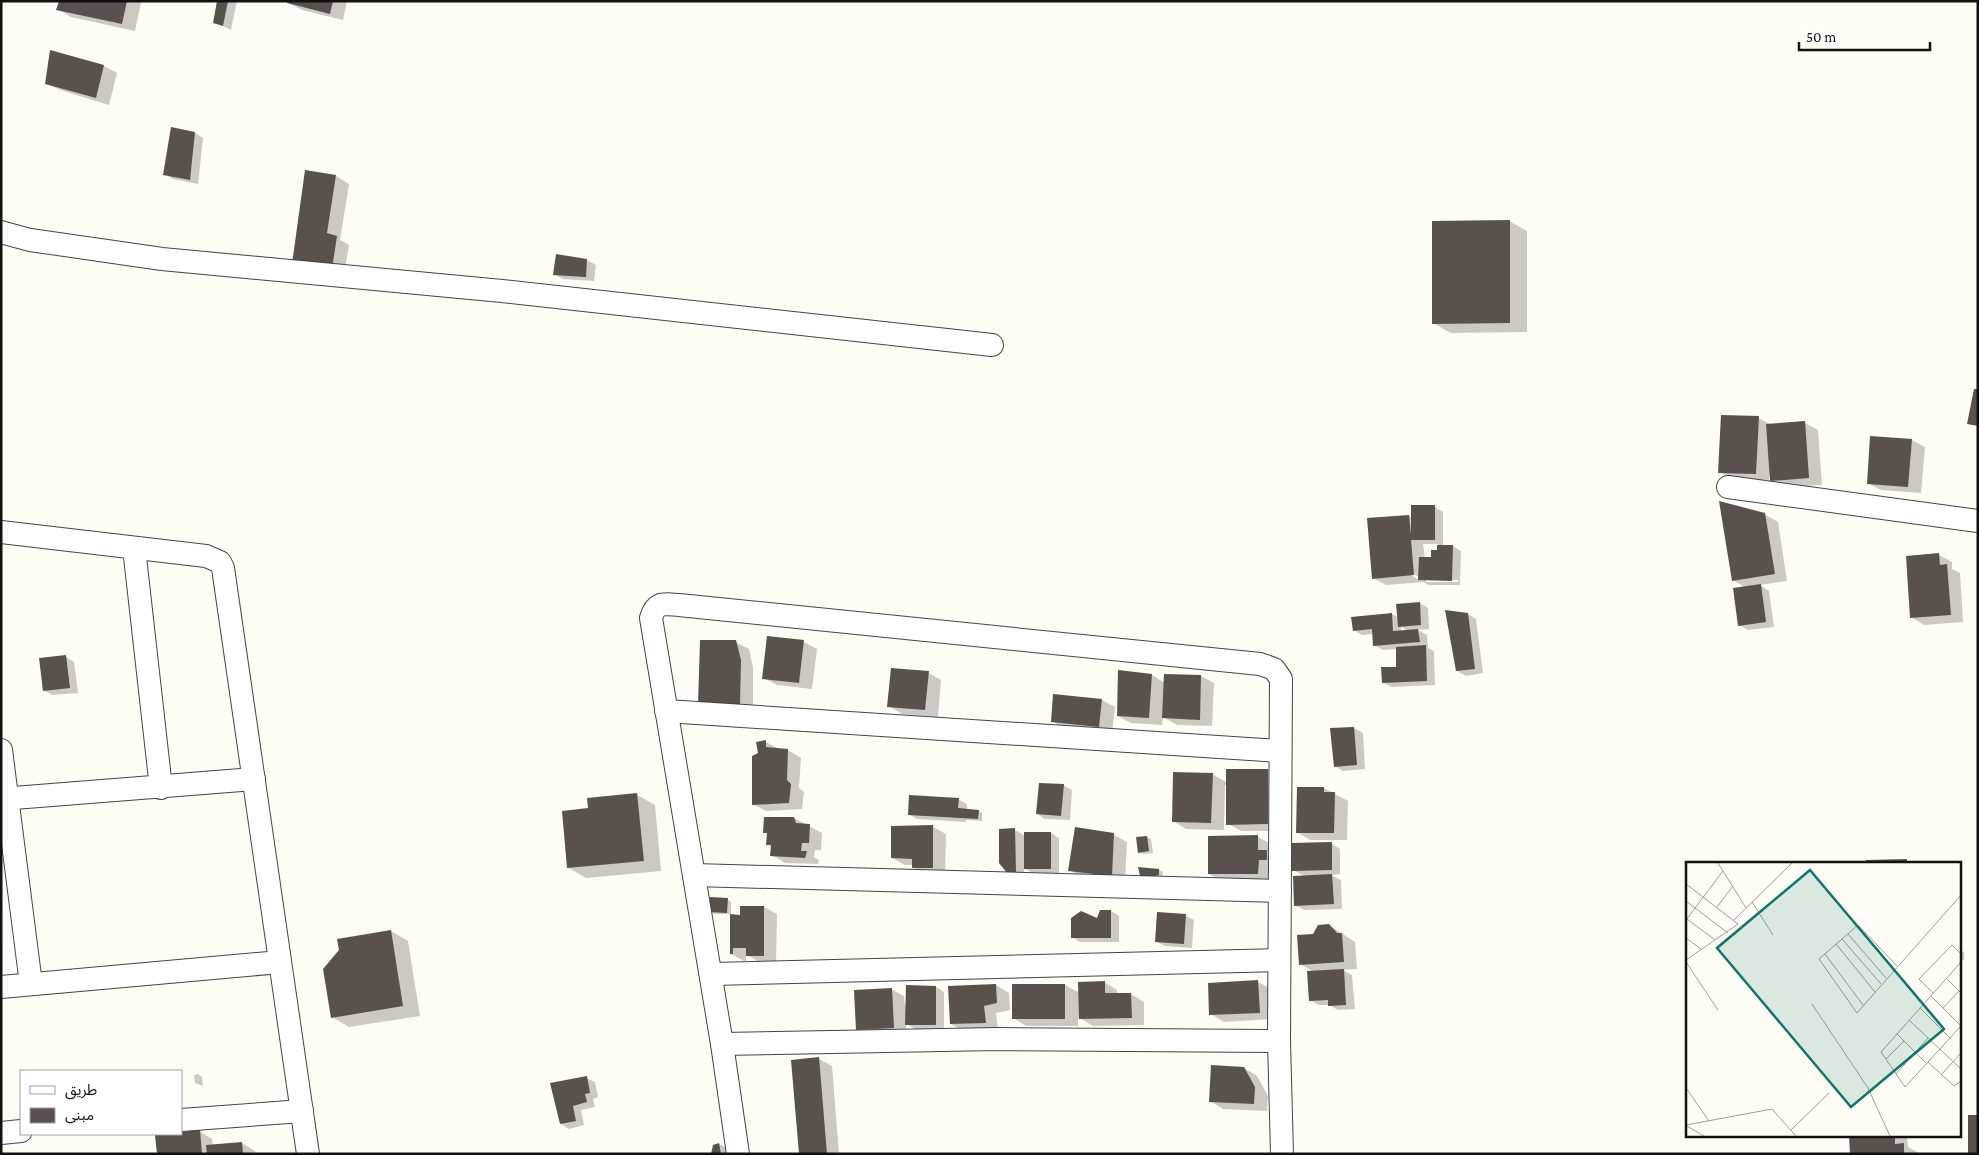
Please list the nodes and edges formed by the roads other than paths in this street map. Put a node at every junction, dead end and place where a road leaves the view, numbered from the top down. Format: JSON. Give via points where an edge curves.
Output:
{"nodes":[{"id":1,"x":1,"y":232,"type":"edge"},
{"id":2,"x":992,"y":345,"type":"dead end"},
{"id":3,"x":1728,"y":487,"type":"dead end"},
{"id":4,"x":1978,"y":521,"type":"edge"},
{"id":5,"x":1,"y":532,"type":"edge"},
{"id":6,"x":134,"y":548,"type":"junction"},
{"id":7,"x":666,"y":711,"type":"junction"},
{"id":8,"x":1,"y":750,"type":"edge"},
{"id":9,"x":1280,"y":751,"type":"junction"},
{"id":10,"x":254,"y":780,"type":"junction"},
{"id":11,"x":161,"y":788,"type":"junction"},
{"id":12,"x":5,"y":799,"type":"edge"},
{"id":13,"x":694,"y":875,"type":"junction"},
{"id":14,"x":1280,"y":891,"type":"junction"},
{"id":15,"x":1279,"y":960,"type":"junction"},
{"id":16,"x":280,"y":962,"type":"junction"},
{"id":17,"x":711,"y":974,"type":"junction"},
{"id":18,"x":31,"y":984,"type":"junction"},
{"id":19,"x":1,"y":987,"type":"edge"},
{"id":20,"x":1279,"y":1041,"type":"junction"},
{"id":21,"x":722,"y":1044,"type":"junction"},
{"id":22,"x":302,"y":1111,"type":"junction"},
{"id":23,"x":182,"y":1120,"type":"edge"},
{"id":24,"x":20,"y":1132,"type":"edge"},
{"id":25,"x":1,"y":1133,"type":"edge"},
{"id":26,"x":308,"y":1154,"type":"edge"},
{"id":27,"x":738,"y":1154,"type":"edge"},
{"id":28,"x":1282,"y":1154,"type":"edge"}],
"edges":[{"from":1,"to":2,"type":"street","via":[[30,240],[162,260],[492,290]]},
{"from":3,"to":4,"type":"street"},
{"from":5,"to":6,"type":"street"},
{"from":6,"to":10,"type":"street","via":[[206,556],[220,562],[225,577]]},
{"from":6,"to":11,"type":"street"},
{"from":7,"to":9,"type":"street"},
{"from":7,"to":9,"type":"street","via":[[651,618],[659,605],[1260,664],[1274,669],[1281,678]]},
{"from":7,"to":13,"type":"street"},
{"from":8,"to":12,"type":"street"},
{"from":9,"to":14,"type":"street"},
{"from":10,"to":11,"type":"street"},
{"from":10,"to":16,"type":"street"},
{"from":11,"to":12,"type":"street"},
{"from":12,"to":18,"type":"street"},
{"from":13,"to":14,"type":"street"},
{"from":13,"to":17,"type":"street"},
{"from":14,"to":15,"type":"street"},
{"from":15,"to":17,"type":"street"},
{"from":15,"to":20,"type":"street"},
{"from":16,"to":18,"type":"street"},
{"from":16,"to":22,"type":"street"},
{"from":17,"to":21,"type":"street"},
{"from":18,"to":19,"type":"street"},
{"from":20,"to":21,"type":"street","via":[[998,1039]]},
{"from":20,"to":28,"type":"street"},
{"from":21,"to":27,"type":"street"},
{"from":22,"to":23,"type":"street"},
{"from":22,"to":26,"type":"street"},
{"from":24,"to":25,"type":"street"}]}
